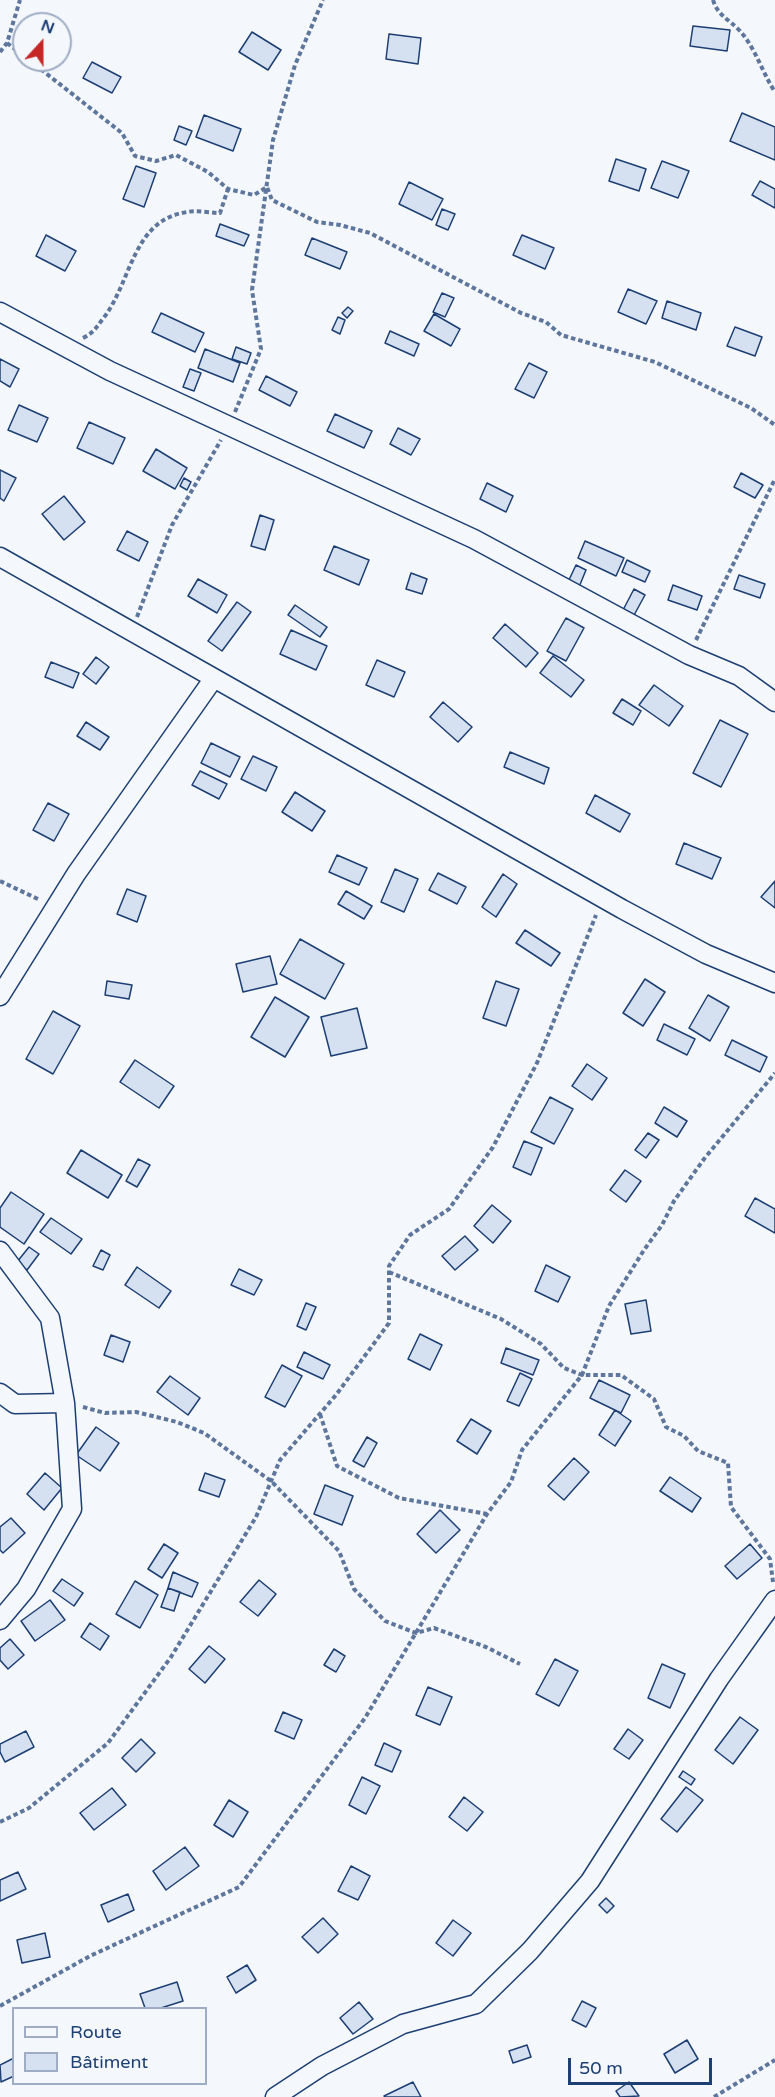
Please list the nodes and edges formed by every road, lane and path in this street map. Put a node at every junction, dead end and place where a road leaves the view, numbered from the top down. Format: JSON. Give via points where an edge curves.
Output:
{"nodes":[{"id":1,"x":20,"y":0,"type":"edge"},
{"id":2,"x":323,"y":0,"type":"edge"},
{"id":3,"x":713,"y":0,"type":"edge"},
{"id":4,"x":7,"y":43,"type":"junction"},
{"id":5,"x":12,"y":47,"type":"edge"},
{"id":6,"x":0,"y":52,"type":"edge"},
{"id":7,"x":44,"y":72,"type":"edge"},
{"id":8,"x":775,"y":92,"type":"edge"},
{"id":9,"x":267,"y":187,"type":"junction"},
{"id":10,"x":228,"y":189,"type":"junction"},
{"id":11,"x":0,"y":312,"type":"edge"},
{"id":12,"x":63,"y":345,"type":"junction"},
{"id":13,"x":775,"y":425,"type":"edge"},
{"id":14,"x":230,"y":426,"type":"junction"},
{"id":15,"x":775,"y":479,"type":"edge"},
{"id":16,"x":0,"y":557,"type":"edge"},
{"id":17,"x":131,"y":632,"type":"junction"},
{"id":18,"x":689,"y":655,"type":"junction"},
{"id":19,"x":214,"y":678,"type":"junction"},
{"id":20,"x":775,"y":702,"type":"edge"},
{"id":21,"x":0,"y":881,"type":"edge"},
{"id":22,"x":603,"y":898,"type":"junction"},
{"id":23,"x":57,"y":906,"type":"junction"},
{"id":24,"x":775,"y":983,"type":"edge"},
{"id":25,"x":0,"y":996,"type":"edge"},
{"id":26,"x":775,"y":1072,"type":"edge"},
{"id":27,"x":0,"y":1251,"type":"edge"},
{"id":28,"x":389,"y":1272,"type":"junction"},
{"id":29,"x":582,"y":1375,"type":"junction"},
{"id":30,"x":0,"y":1394,"type":"edge"},
{"id":31,"x":65,"y":1403,"type":"junction"},
{"id":32,"x":320,"y":1414,"type":"junction"},
{"id":33,"x":271,"y":1481,"type":"junction"},
{"id":34,"x":487,"y":1514,"type":"junction"},
{"id":35,"x":774,"y":1593,"type":"edge"},
{"id":36,"x":0,"y":1620,"type":"edge"},
{"id":37,"x":416,"y":1633,"type":"junction"},
{"id":38,"x":520,"y":1664,"type":"dead end"},
{"id":39,"x":0,"y":1822,"type":"edge"},
{"id":40,"x":0,"y":2006,"type":"edge"},
{"id":41,"x":775,"y":2060,"type":"edge"},
{"id":42,"x":275,"y":2097,"type":"edge"},
{"id":43,"x":714,"y":2097,"type":"edge"}],
"edges":[{"from":1,"to":4,"type":"path"},
{"from":2,"to":9,"type":"path","via":[[295,65],[273,140]]},
{"from":3,"to":8,"type":"path","via":[[723,18],[739,30],[754,50]]},
{"from":4,"to":5,"type":"path"},
{"from":4,"to":6,"type":"path"},
{"from":7,"to":10,"type":"path","via":[[122,133],[135,156],[156,161],[176,155],[208,172]]},
{"from":9,"to":10,"type":"path","via":[[254,195]]},
{"from":9,"to":13,"type":"path","via":[[272,200],[304,218],[370,233],[521,313],[546,322],[561,335],[655,362],[751,408]]},
{"from":9,"to":14,"type":"path","via":[[252,290],[261,349]]},
{"from":10,"to":12,"type":"path","via":[[220,213],[187,212],[154,226],[130,260],[114,304],[92,334]]},
{"from":11,"to":12,"type":"street"},
{"from":12,"to":14,"type":"street"},
{"from":14,"to":17,"type":"path","via":[[172,525]]},
{"from":14,"to":18,"type":"street","via":[[474,539]]},
{"from":15,"to":18,"type":"path"},
{"from":16,"to":17,"type":"street"},
{"from":17,"to":19,"type":"street"},
{"from":18,"to":20,"type":"street","via":[[739,676]]},
{"from":19,"to":22,"type":"street"},
{"from":19,"to":23,"type":"street"},
{"from":21,"to":23,"type":"path","via":[[26,896]]},
{"from":22,"to":24,"type":"street","via":[[706,954]]},
{"from":22,"to":28,"type":"path","via":[[537,1063],[493,1147],[449,1209],[410,1235]]},
{"from":23,"to":25,"type":"street"},
{"from":26,"to":29,"type":"path","via":[[674,1201],[609,1306]]},
{"from":27,"to":31,"type":"street","via":[[50,1318]]},
{"from":28,"to":29,"type":"path","via":[[501,1319],[541,1344],[564,1368]]},
{"from":28,"to":32,"type":"path","via":[[389,1323]]},
{"from":29,"to":34,"type":"path","via":[[522,1450],[511,1482]]},
{"from":29,"to":35,"type":"path","via":[[621,1375],[654,1399],[666,1427],[684,1436],[698,1450],[728,1463],[731,1508],[770,1559]]},
{"from":30,"to":31,"type":"street","via":[[15,1404]]},
{"from":31,"to":33,"type":"path","via":[[105,1413],[136,1412],[177,1422],[204,1433]]},
{"from":31,"to":36,"type":"street","via":[[72,1509],[26,1589]]},
{"from":32,"to":33,"type":"path","via":[[280,1460]]},
{"from":32,"to":34,"type":"path","via":[[337,1466],[399,1498]]},
{"from":33,"to":37,"type":"path","via":[[339,1551],[354,1589],[385,1621]]},
{"from":33,"to":39,"type":"path","via":[[256,1517],[171,1656],[108,1743],[29,1808]]},
{"from":34,"to":37,"type":"path"},
{"from":35,"to":42,"type":"street","via":[[590,1881],[522,1959],[476,2004],[403,2024],[322,2066]]},
{"from":37,"to":38,"type":"path","via":[[434,1628]]},
{"from":37,"to":40,"type":"path","via":[[365,1718],[239,1887],[90,1956]]},
{"from":41,"to":43,"type":"path"}]}
